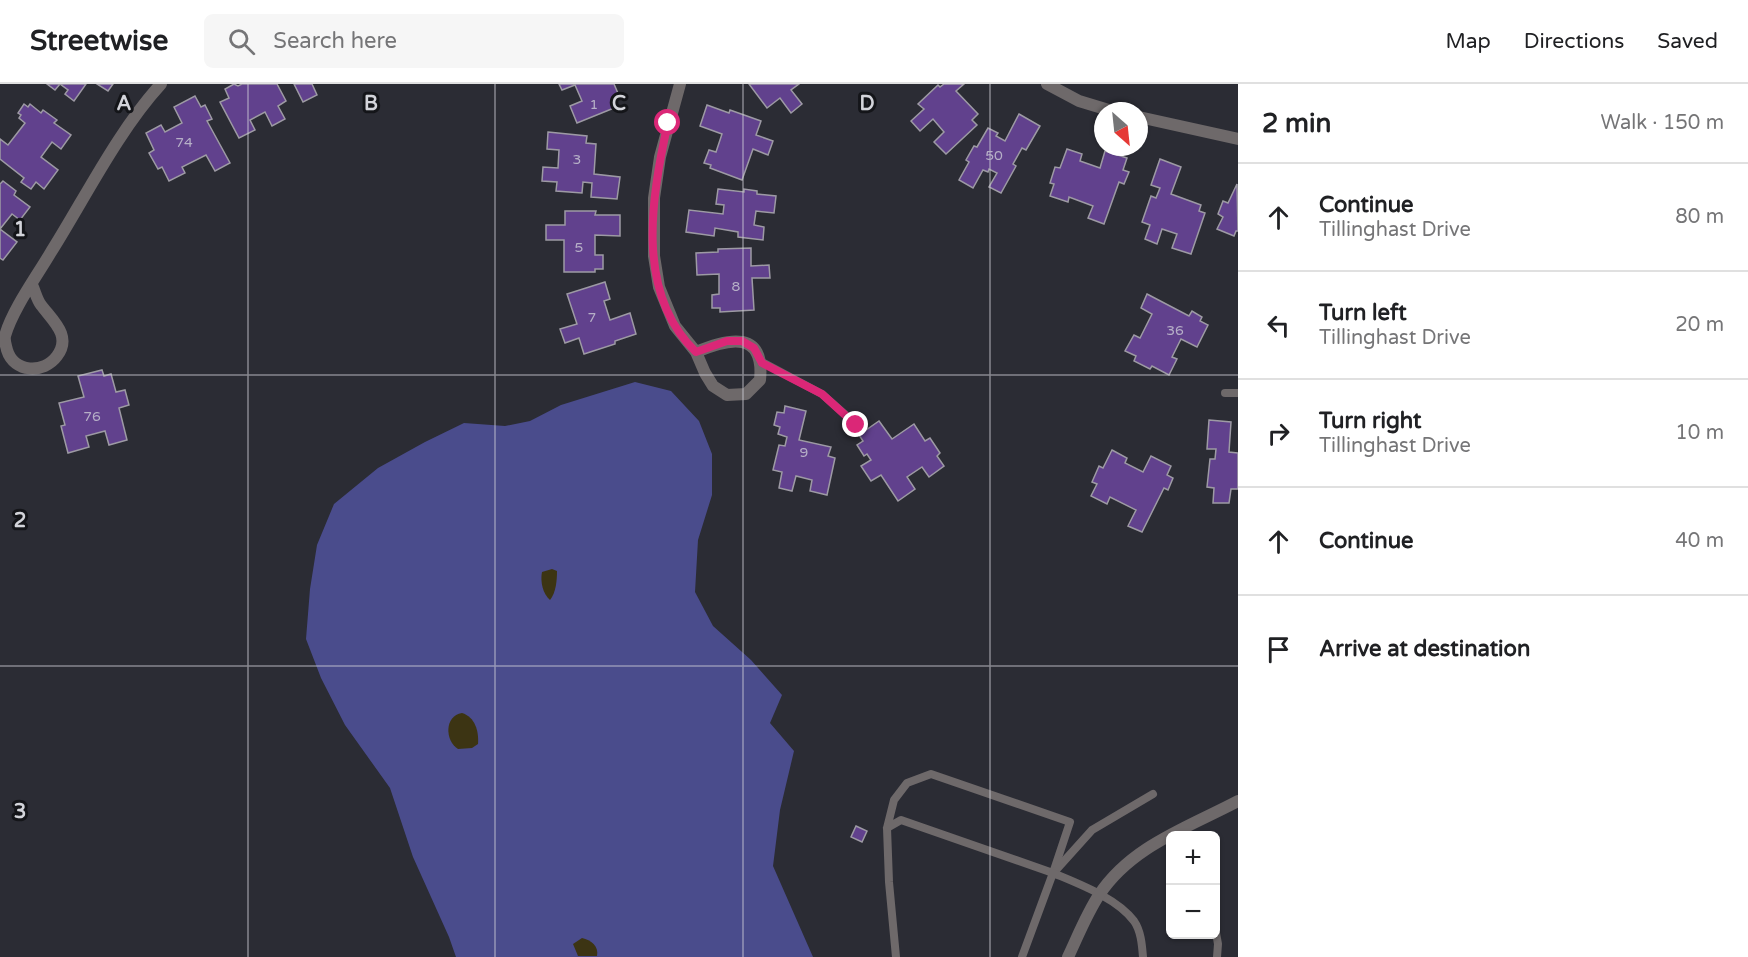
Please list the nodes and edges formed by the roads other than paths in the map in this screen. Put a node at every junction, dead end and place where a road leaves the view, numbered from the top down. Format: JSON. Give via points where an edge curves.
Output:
{"nodes":[{"id":1,"x":161,"y":84,"type":"edge"},
{"id":2,"x":680,"y":84,"type":"edge"},
{"id":3,"x":1047,"y":84,"type":"edge"},
{"id":4,"x":1094,"y":105,"type":"edge"},
{"id":5,"x":1148,"y":119,"type":"edge"},
{"id":6,"x":1238,"y":139,"type":"edge"},
{"id":7,"x":32,"y":285,"type":"junction"},
{"id":8,"x":696,"y":352,"type":"junction"},
{"id":9,"x":762,"y":363,"type":"junction"},
{"id":10,"x":1225,"y":393,"type":"dead end"},
{"id":11,"x":1238,"y":393,"type":"edge"},
{"id":12,"x":856,"y":425,"type":"dead end"},
{"id":13,"x":1153,"y":794,"type":"dead end"},
{"id":14,"x":1238,"y":801,"type":"edge"},
{"id":15,"x":887,"y":828,"type":"junction"},
{"id":16,"x":1179,"y":831,"type":"edge"},
{"id":17,"x":1166,"y":838,"type":"edge"},
{"id":18,"x":1053,"y":873,"type":"junction"},
{"id":19,"x":1100,"y":894,"type":"junction"},
{"id":20,"x":1217,"y":939,"type":"edge"},
{"id":21,"x":896,"y":957,"type":"edge"},
{"id":22,"x":1022,"y":957,"type":"edge"},
{"id":23,"x":1068,"y":957,"type":"edge"},
{"id":24,"x":1143,"y":957,"type":"edge"},
{"id":25,"x":1217,"y":957,"type":"edge"}],
"edges":[{"from":1,"to":7,"type":"street","via":[[124,132]]},
{"from":2,"to":8,"type":"street","via":[[660,158],[654,198],[654,256],[665,307]]},
{"from":3,"to":4,"type":"street"},
{"from":5,"to":6,"type":"street"},
{"from":7,"to":7,"type":"street","via":[[4,339],[9,357],[21,367],[37,369],[51,363],[61,350],[62,333],[40,304]]},
{"from":8,"to":9,"type":"street","via":[[727,341],[742,341],[754,348]]},
{"from":8,"to":9,"type":"street","via":[[713,386],[727,395],[746,394],[760,380]]},
{"from":9,"to":12,"type":"lane","via":[[822,394]]},
{"from":10,"to":11,"type":"lane"},
{"from":13,"to":18,"type":"lane","via":[[1092,830]]},
{"from":14,"to":16,"type":"street"},
{"from":15,"to":18,"type":"lane","via":[[901,820]]},
{"from":15,"to":18,"type":"lane","via":[[894,800],[907,783],[931,774],[1070,822]]},
{"from":15,"to":21,"type":"lane"},
{"from":17,"to":19,"type":"street","via":[[1135,857]]},
{"from":18,"to":19,"type":"lane"},
{"from":18,"to":22,"type":"lane"},
{"from":19,"to":23,"type":"street"},
{"from":19,"to":24,"type":"lane","via":[[1135,922]]},
{"from":20,"to":25,"type":"lane"}]}
